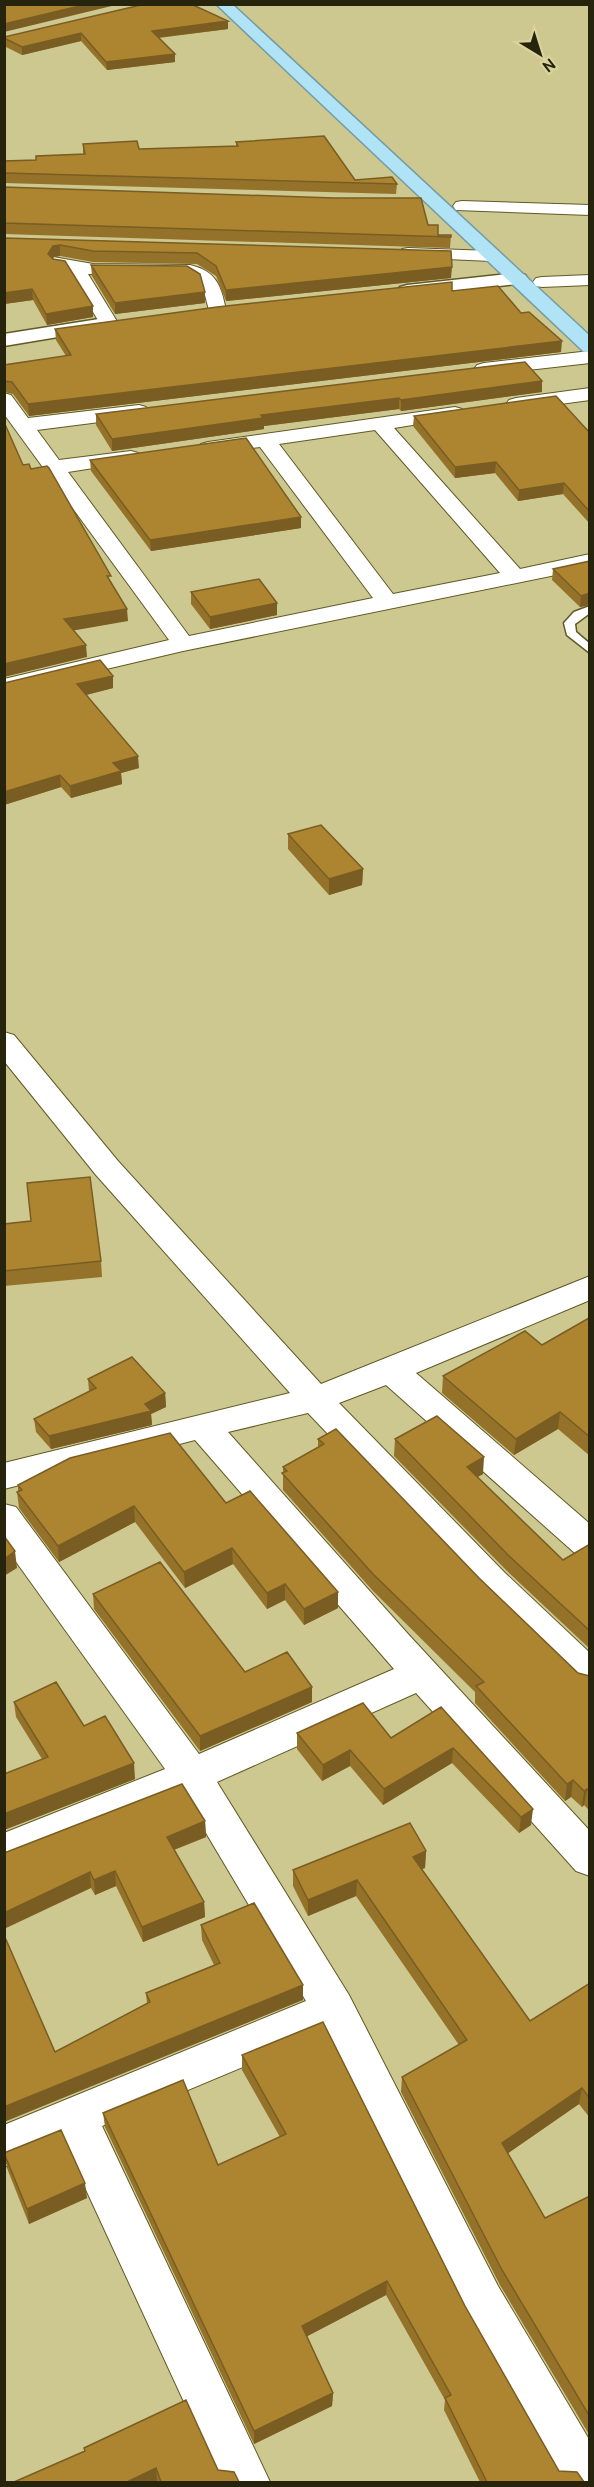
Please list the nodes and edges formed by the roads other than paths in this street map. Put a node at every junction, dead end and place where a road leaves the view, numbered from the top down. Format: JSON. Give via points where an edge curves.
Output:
{"nodes":[{"id":1,"x":223,"y":4,"type":"edge"},
{"id":2,"x":243,"y":4,"type":"edge"},
{"id":3,"x":412,"y":201,"type":"edge"},
{"id":4,"x":434,"y":201,"type":"junction"},
{"id":5,"x":462,"y":206,"type":"junction"},
{"id":6,"x":590,"y":210,"type":"edge"},
{"id":7,"x":388,"y":252,"type":"edge"},
{"id":8,"x":491,"y":256,"type":"junction"},
{"id":9,"x":4,"y":261,"type":"edge"},
{"id":10,"x":74,"y":267,"type":"junction"},
{"id":11,"x":518,"y":279,"type":"junction"},
{"id":12,"x":590,"y":280,"type":"edge"},
{"id":13,"x":542,"y":282,"type":"junction"},
{"id":14,"x":391,"y":292,"type":"edge"},
{"id":15,"x":240,"y":307,"type":"edge"},
{"id":16,"x":217,"y":310,"type":"junction"},
{"id":17,"x":195,"y":312,"type":"edge"},
{"id":18,"x":130,"y":320,"type":"edge"},
{"id":19,"x":109,"y":323,"type":"junction"},
{"id":20,"x":590,"y":325,"type":"edge"},
{"id":21,"x":4,"y":340,"type":"edge"},
{"id":22,"x":590,"y":347,"type":"edge"},
{"id":23,"x":590,"y":357,"type":"edge"},
{"id":24,"x":460,"y":372,"type":"edge"},
{"id":25,"x":590,"y":394,"type":"edge"},
{"id":26,"x":4,"y":399,"type":"edge"},
{"id":27,"x":496,"y":407,"type":"edge"},
{"id":28,"x":154,"y":410,"type":"edge"},
{"id":29,"x":473,"y":410,"type":"edge"},
{"id":30,"x":380,"y":423,"type":"junction"},
{"id":31,"x":24,"y":425,"type":"junction"},
{"id":32,"x":266,"y":440,"type":"junction"},
{"id":33,"x":184,"y":451,"type":"edge"},
{"id":34,"x":148,"y":455,"type":"edge"},
{"id":35,"x":55,"y":467,"type":"junction"},
{"id":36,"x":590,"y":561,"type":"edge"},
{"id":37,"x":515,"y":576,"type":"junction"},
{"id":38,"x":387,"y":602,"type":"junction"},
{"id":39,"x":590,"y":609,"type":"edge"},
{"id":40,"x":183,"y":644,"type":"junction"},
{"id":41,"x":590,"y":650,"type":"edge"},
{"id":42,"x":4,"y":686,"type":"edge"},
{"id":43,"x":4,"y":1041,"type":"edge"},
{"id":44,"x":590,"y":1287,"type":"edge"},
{"id":45,"x":391,"y":1370,"type":"junction"},
{"id":46,"x":315,"y":1399,"type":"junction"},
{"id":47,"x":202,"y":1426,"type":"junction"},
{"id":48,"x":4,"y":1476,"type":"edge"},
{"id":49,"x":4,"y":1517,"type":"edge"},
{"id":50,"x":590,"y":1545,"type":"edge"},
{"id":51,"x":422,"y":1674,"type":"junction"},
{"id":52,"x":590,"y":1677,"type":"edge"},
{"id":53,"x":192,"y":1775,"type":"junction"},
{"id":54,"x":4,"y":1851,"type":"edge"},
{"id":55,"x":590,"y":1859,"type":"edge"},
{"id":56,"x":334,"y":2009,"type":"junction"},
{"id":57,"x":75,"y":2117,"type":"junction"},
{"id":58,"x":4,"y":2146,"type":"edge"},
{"id":59,"x":246,"y":2482,"type":"edge"},
{"id":60,"x":586,"y":2482,"type":"edge"}],
"edges":[{"from":1,"to":4,"type":"highway"},
{"from":2,"to":5,"type":"highway"},
{"from":3,"to":4,"type":"street"},
{"from":4,"to":8,"type":"highway"},
{"from":5,"to":6,"type":"street"},
{"from":5,"to":13,"type":"highway"},
{"from":7,"to":8,"type":"street"},
{"from":8,"to":11,"type":"highway"},
{"from":9,"to":10,"type":"street","via":[[53,262]]},
{"from":10,"to":16,"type":"street","via":[[190,270],[204,274],[210,279]]},
{"from":10,"to":19,"type":"street"},
{"from":11,"to":14,"type":"street"},
{"from":11,"to":22,"type":"highway"},
{"from":12,"to":13,"type":"street"},
{"from":13,"to":20,"type":"highway"},
{"from":15,"to":16,"type":"street"},
{"from":16,"to":17,"type":"street"},
{"from":18,"to":19,"type":"street"},
{"from":19,"to":21,"type":"street"},
{"from":23,"to":24,"type":"street"},
{"from":25,"to":27,"type":"street"},
{"from":26,"to":31,"type":"street"},
{"from":28,"to":31,"type":"street"},
{"from":29,"to":30,"type":"street"},
{"from":30,"to":32,"type":"street"},
{"from":30,"to":37,"type":"street"},
{"from":31,"to":35,"type":"street"},
{"from":32,"to":33,"type":"street"},
{"from":32,"to":38,"type":"street"},
{"from":34,"to":35,"type":"street"},
{"from":35,"to":40,"type":"street"},
{"from":36,"to":37,"type":"street"},
{"from":37,"to":38,"type":"street"},
{"from":38,"to":40,"type":"street"},
{"from":39,"to":41,"type":"lane","via":[[569,623],[570,633]]},
{"from":40,"to":42,"type":"street"},
{"from":43,"to":46,"type":"street","via":[[107,1168]]},
{"from":44,"to":45,"type":"street"},
{"from":45,"to":46,"type":"street"},
{"from":45,"to":50,"type":"street"},
{"from":46,"to":47,"type":"street"},
{"from":46,"to":52,"type":"street","via":[[492,1583]]},
{"from":47,"to":48,"type":"street"},
{"from":47,"to":51,"type":"street"},
{"from":49,"to":53,"type":"street"},
{"from":51,"to":53,"type":"street"},
{"from":51,"to":55,"type":"street"},
{"from":53,"to":54,"type":"street"},
{"from":53,"to":56,"type":"street"},
{"from":56,"to":57,"type":"street"},
{"from":56,"to":60,"type":"street","via":[[482,2302]]},
{"from":57,"to":58,"type":"street"},
{"from":57,"to":59,"type":"street"}]}
